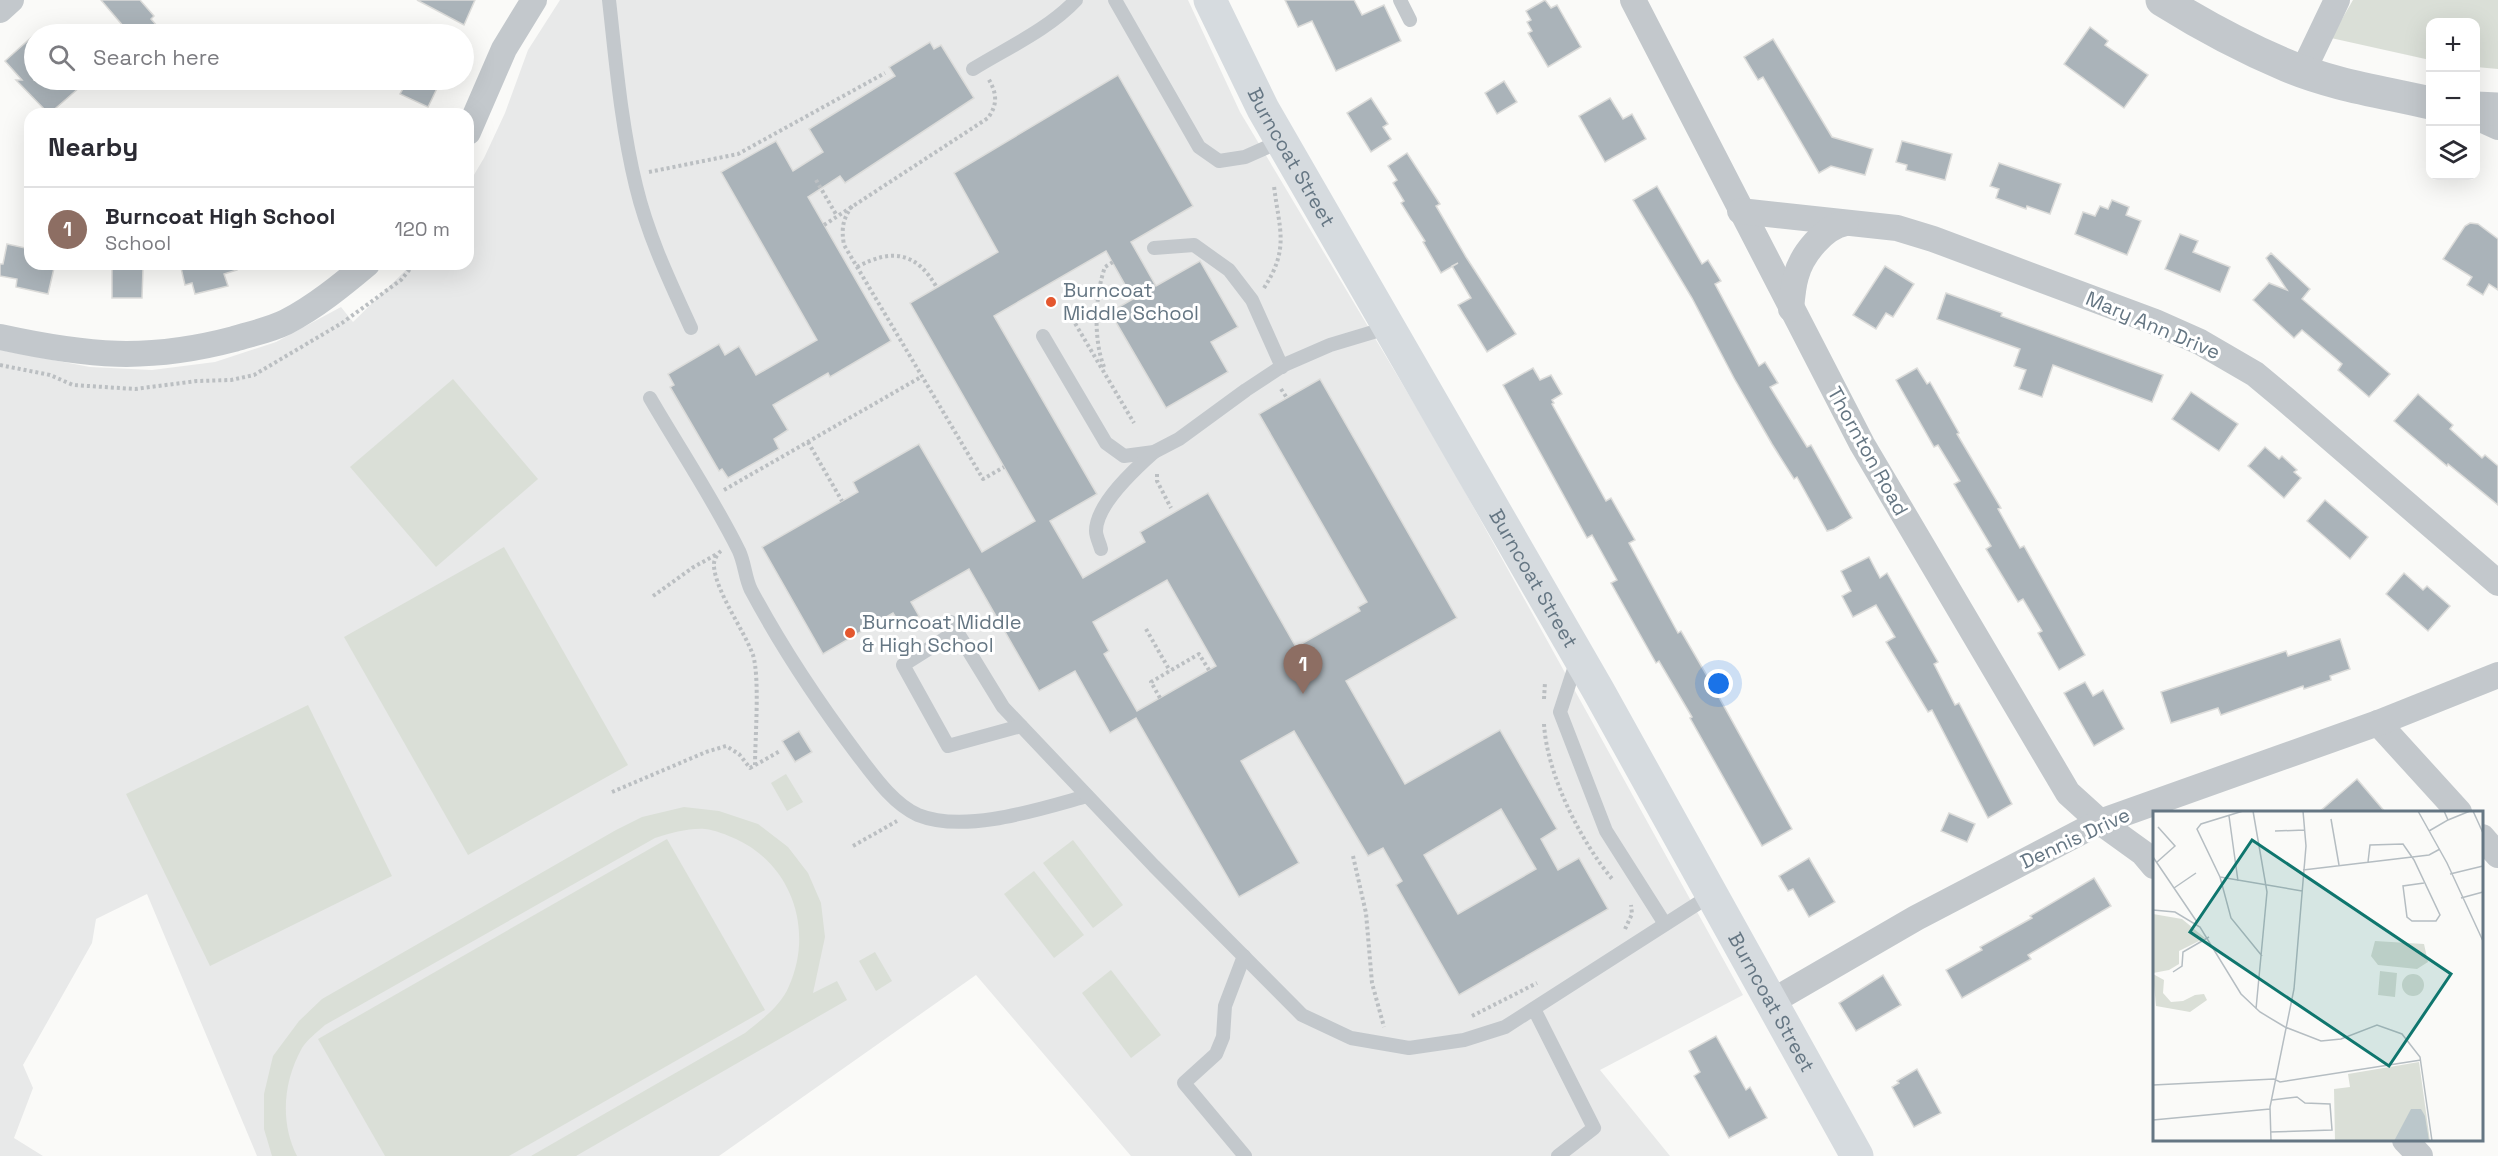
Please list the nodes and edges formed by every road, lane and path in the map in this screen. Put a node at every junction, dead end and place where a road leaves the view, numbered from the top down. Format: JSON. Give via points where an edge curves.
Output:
{"nodes":[{"id":1,"x":11,"y":0,"type":"edge"},
{"id":2,"x":534,"y":0,"type":"edge"},
{"id":3,"x":609,"y":0,"type":"edge"},
{"id":4,"x":1076,"y":0,"type":"edge"},
{"id":5,"x":1115,"y":0,"type":"edge"},
{"id":6,"x":1210,"y":0,"type":"edge"},
{"id":7,"x":1400,"y":0,"type":"edge"},
{"id":8,"x":1632,"y":0,"type":"edge"},
{"id":9,"x":2162,"y":0,"type":"edge"},
{"id":10,"x":2337,"y":0,"type":"edge"},
{"id":11,"x":0,"y":10,"type":"edge"},
{"id":12,"x":1410,"y":20,"type":"dead end"},
{"id":13,"x":977,"y":67,"type":"joint"},
{"id":14,"x":2304,"y":71,"type":"junction"},
{"id":15,"x":885,"y":73,"type":"dead end"},
{"id":16,"x":2426,"y":102,"type":"edge"},
{"id":17,"x":2480,"y":108,"type":"edge"},
{"id":18,"x":2498,"y":109,"type":"edge"},
{"id":19,"x":474,"y":118,"type":"edge"},
{"id":20,"x":2480,"y":119,"type":"edge"},
{"id":21,"x":2498,"y":127,"type":"edge"},
{"id":22,"x":1281,"y":141,"type":"junction"},
{"id":23,"x":634,"y":176,"type":"junction"},
{"id":24,"x":816,"y":180,"type":"dead end"},
{"id":25,"x":1273,"y":181,"type":"dead end"},
{"id":26,"x":852,"y":206,"type":"junction"},
{"id":27,"x":1740,"y":211,"type":"junction"},
{"id":28,"x":837,"y":216,"type":"junction"},
{"id":29,"x":1846,"y":223,"type":"junction"},
{"id":30,"x":824,"y":225,"type":"dead end"},
{"id":31,"x":1154,"y":248,"type":"dead end"},
{"id":32,"x":1113,"y":262,"type":"dead end"},
{"id":33,"x":857,"y":267,"type":"junction"},
{"id":34,"x":359,"y":270,"type":"edge"},
{"id":35,"x":937,"y":288,"type":"dead end"},
{"id":36,"x":1259,"y":292,"type":"dead end"},
{"id":37,"x":1066,"y":308,"type":"dead end"},
{"id":38,"x":1791,"y":309,"type":"junction"},
{"id":39,"x":1390,"y":327,"type":"junction"},
{"id":40,"x":691,"y":328,"type":"dead end"},
{"id":41,"x":1043,"y":336,"type":"dead end"},
{"id":42,"x":0,"y":337,"type":"edge"},
{"id":43,"x":1281,"y":367,"type":"junction"},
{"id":44,"x":921,"y":377,"type":"junction"},
{"id":45,"x":1108,"y":379,"type":"junction"},
{"id":46,"x":1278,"y":385,"type":"dead end"},
{"id":47,"x":650,"y":398,"type":"dead end"},
{"id":48,"x":1287,"y":398,"type":"dead end"},
{"id":49,"x":1134,"y":423,"type":"dead end"},
{"id":50,"x":808,"y":442,"type":"junction"},
{"id":51,"x":1154,"y":452,"type":"junction"},
{"id":52,"x":1004,"y":467,"type":"dead end"},
{"id":53,"x":1157,"y":472,"type":"dead end"},
{"id":54,"x":709,"y":499,"type":"junction"},
{"id":55,"x":842,"y":501,"type":"dead end"},
{"id":56,"x":1171,"y":508,"type":"dead end"},
{"id":57,"x":734,"y":542,"type":"junction"},
{"id":58,"x":1101,"y":549,"type":"dead end"},
{"id":59,"x":717,"y":554,"type":"junction"},
{"id":60,"x":2498,"y":583,"type":"edge"},
{"id":61,"x":653,"y":596,"type":"dead end"},
{"id":62,"x":1146,"y":629,"type":"dead end"},
{"id":63,"x":1578,"y":655,"type":"junction"},
{"id":64,"x":1209,"y":670,"type":"dead end"},
{"id":65,"x":1170,"y":671,"type":"junction"},
{"id":66,"x":2498,"y":675,"type":"edge"},
{"id":67,"x":1545,"y":682,"type":"dead end"},
{"id":68,"x":1160,"y":698,"type":"dead end"},
{"id":69,"x":1543,"y":705,"type":"dead end"},
{"id":70,"x":1544,"y":714,"type":"dead end"},
{"id":71,"x":2378,"y":723,"type":"junction"},
{"id":72,"x":1021,"y":726,"type":"junction"},
{"id":73,"x":780,"y":751,"type":"dead end"},
{"id":74,"x":755,"y":766,"type":"junction"},
{"id":75,"x":612,"y":792,"type":"dead end"},
{"id":76,"x":1087,"y":796,"type":"junction"},
{"id":77,"x":2457,"y":811,"type":"edge"},
{"id":78,"x":2100,"y":822,"type":"junction"},
{"id":79,"x":894,"y":823,"type":"dead end"},
{"id":80,"x":2483,"y":839,"type":"edge"},
{"id":81,"x":853,"y":846,"type":"dead end"},
{"id":82,"x":1353,"y":855,"type":"dead end"},
{"id":83,"x":2498,"y":855,"type":"edge"},
{"id":84,"x":2153,"y":865,"type":"edge"},
{"id":85,"x":1617,"y":884,"type":"dead end"},
{"id":86,"x":1712,"y":895,"type":"junction"},
{"id":87,"x":1629,"y":898,"type":"dead end"},
{"id":88,"x":1665,"y":924,"type":"junction"},
{"id":89,"x":1620,"y":933,"type":"dead end"},
{"id":90,"x":1244,"y":956,"type":"junction"},
{"id":91,"x":1538,"y":982,"type":"dead end"},
{"id":92,"x":1771,"y":1002,"type":"junction"},
{"id":93,"x":1534,"y":1009,"type":"junction"},
{"id":94,"x":1462,"y":1019,"type":"dead end"},
{"id":95,"x":1376,"y":1026,"type":"dead end"},
{"id":96,"x":1385,"y":1027,"type":"junction"},
{"id":97,"x":1394,"y":1029,"type":"dead end"},
{"id":98,"x":2406,"y":1141,"type":"edge"},
{"id":99,"x":1245,"y":1156,"type":"edge"},
{"id":100,"x":1558,"y":1156,"type":"edge"},
{"id":101,"x":1857,"y":1156,"type":"edge"},
{"id":102,"x":2420,"y":1156,"type":"edge"}],
"edges":[{"from":1,"to":11,"type":"street"},
{"from":2,"to":19,"type":"street","via":[[504,49]]},
{"from":3,"to":23,"type":"lane","via":[[621,107]]},
{"from":4,"to":13,"type":"lane"},
{"from":5,"to":22,"type":"lane","via":[[1199,147],[1219,161],[1245,157]]},
{"from":6,"to":22,"type":"main road","name":"Burncoat Street"},
{"from":7,"to":12,"type":"lane"},
{"from":8,"to":27,"type":"street","name":"Thornton Road"},
{"from":9,"to":14,"type":"street","via":[[2196,21]]},
{"from":10,"to":14,"type":"street"},
{"from":13,"to":26,"type":"path","via":[[994,87],[995,108],[988,118]]},
{"from":14,"to":16,"type":"street"},
{"from":15,"to":23,"type":"path","via":[[738,154]]},
{"from":17,"to":18,"type":"street"},
{"from":20,"to":21,"type":"street"},
{"from":22,"to":39,"type":"main road","name":"Burncoat Street"},
{"from":23,"to":40,"type":"lane","via":[[658,257]]},
{"from":24,"to":28,"type":"path"},
{"from":25,"to":36,"type":"path","via":[[1281,253],[1275,271]]},
{"from":26,"to":28,"type":"path"},
{"from":26,"to":33,"type":"path","via":[[843,219],[842,233],[844,245]]},
{"from":27,"to":29,"type":"street","name":"Mary Ann Drive"},
{"from":27,"to":38,"type":"street","name":"Thornton Road"},
{"from":28,"to":30,"type":"path"},
{"from":29,"to":38,"type":"street","via":[[1836,225],[1804,257],[1796,276]]},
{"from":29,"to":60,"type":"street","name":"Mary Ann Drive","via":[[1897,228],[1933,239],[2156,322],[2226,356],[2285,399]]},
{"from":31,"to":43,"type":"lane","via":[[1194,245],[1229,270],[1252,300]]},
{"from":32,"to":45,"type":"path","via":[[1102,275],[1098,316],[1101,360]]},
{"from":33,"to":35,"type":"path","via":[[880,257],[904,256],[924,268]]},
{"from":33,"to":44,"type":"path"},
{"from":34,"to":42,"type":"street","via":[[284,323],[185,351],[129,356],[72,352]]},
{"from":37,"to":45,"type":"path"},
{"from":38,"to":78,"type":"street","name":"Thornton Road","via":[[1862,444],[2067,793]]},
{"from":39,"to":43,"type":"lane","via":[[1330,345]]},
{"from":39,"to":63,"type":"main road","name":"Burncoat Street"},
{"from":41,"to":51,"type":"lane","via":[[1106,442],[1124,456]]},
{"from":43,"to":51,"type":"lane","via":[[1179,439]]},
{"from":44,"to":50,"type":"path"},
{"from":44,"to":52,"type":"path","via":[[983,479]]},
{"from":45,"to":49,"type":"path"},
{"from":46,"to":48,"type":"path"},
{"from":47,"to":54,"type":"lane"},
{"from":50,"to":54,"type":"path"},
{"from":50,"to":55,"type":"path"},
{"from":51,"to":58,"type":"lane","via":[[1121,482],[1101,516],[1096,530]]},
{"from":53,"to":56,"type":"path","via":[[1157,481]]},
{"from":54,"to":57,"type":"lane"},
{"from":57,"to":59,"type":"path"},
{"from":57,"to":76,"type":"lane","via":[[750,588],[815,698],[878,782],[902,804],[917,814],[938,820],[968,821],[1009,816]]},
{"from":59,"to":61,"type":"path"},
{"from":59,"to":74,"type":"path","via":[[713,565],[719,583],[753,657]]},
{"from":62,"to":65,"type":"path"},
{"from":63,"to":86,"type":"main road","name":"Burncoat Street"},
{"from":63,"to":88,"type":"lane","via":[[1560,712],[1606,831]]},
{"from":64,"to":65,"type":"path","via":[[1199,654]]},
{"from":65,"to":68,"type":"path","via":[[1151,682]]},
{"from":66,"to":71,"type":"street","name":"Dennis Drive"},
{"from":67,"to":69,"type":"path"},
{"from":70,"to":85,"type":"path","via":[[1551,759],[1569,810],[1581,835]]},
{"from":71,"to":77,"type":"street"},
{"from":71,"to":78,"type":"street","name":"Dennis Drive"},
{"from":72,"to":72,"type":"lane","via":[[1003,707],[954,626],[903,665],[948,746]]},
{"from":72,"to":76,"type":"lane"},
{"from":73,"to":74,"type":"path"},
{"from":74,"to":75,"type":"path","via":[[750,768],[726,746]]},
{"from":76,"to":90,"type":"lane"},
{"from":78,"to":84,"type":"street","name":"Thornton Road"},
{"from":78,"to":92,"type":"street","name":"Dennis Drive","via":[[1916,918]]},
{"from":79,"to":81,"type":"path"},
{"from":80,"to":83,"type":"street"},
{"from":82,"to":96,"type":"path","via":[[1366,913],[1372,983]]},
{"from":86,"to":88,"type":"lane"},
{"from":86,"to":92,"type":"main road","name":"Burncoat Street"},
{"from":87,"to":89,"type":"path","via":[[1632,914]]},
{"from":88,"to":93,"type":"lane"},
{"from":90,"to":93,"type":"lane","via":[[1302,1015],[1351,1038],[1409,1048],[1464,1040],[1505,1027]]},
{"from":90,"to":99,"type":"lane","via":[[1225,1006],[1223,1036],[1216,1054],[1184,1083]]},
{"from":91,"to":94,"type":"path"},
{"from":92,"to":101,"type":"main road","name":"Burncoat Street"},
{"from":93,"to":100,"type":"lane","via":[[1594,1128]]},
{"from":95,"to":96,"type":"path"},
{"from":96,"to":97,"type":"path"},
{"from":98,"to":102,"type":"street"}]}
